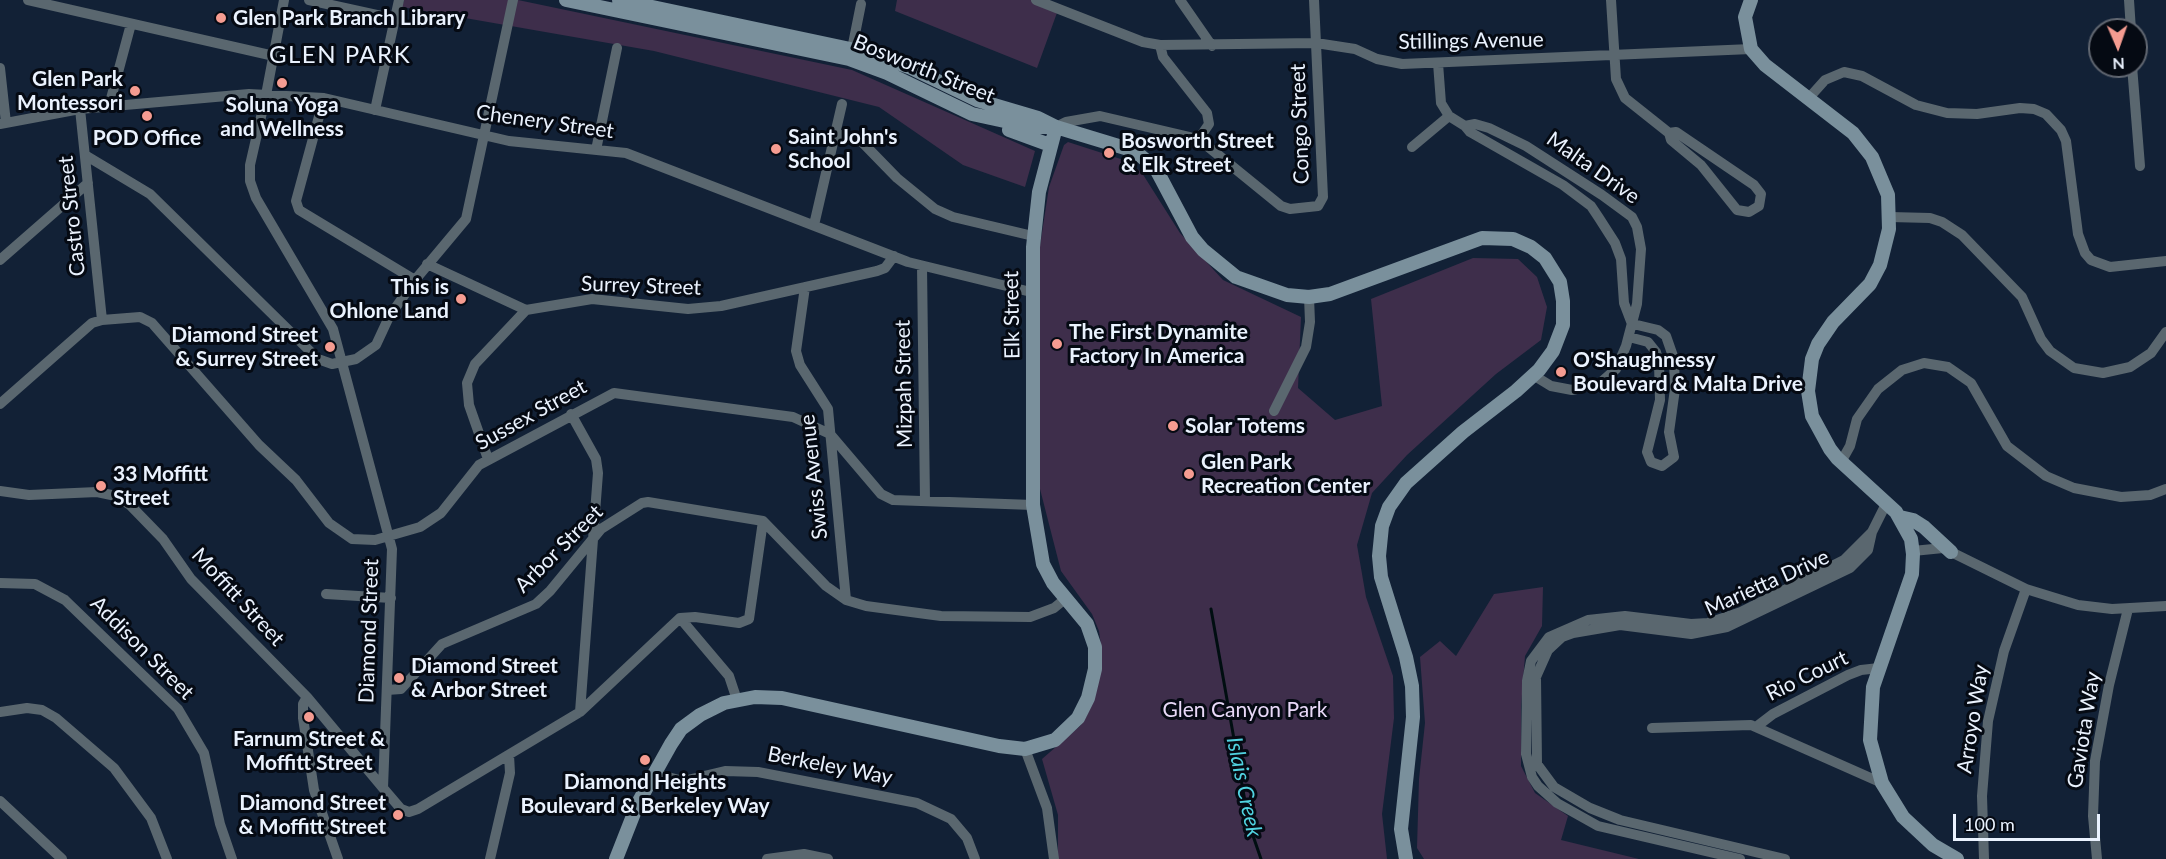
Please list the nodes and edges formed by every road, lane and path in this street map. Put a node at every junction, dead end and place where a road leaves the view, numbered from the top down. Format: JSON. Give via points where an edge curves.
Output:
{"nodes":[{"id":1,"x":28,"y":0,"type":"edge"},
{"id":2,"x":284,"y":0,"type":"edge"},
{"id":3,"x":309,"y":0,"type":"edge"},
{"id":4,"x":399,"y":0,"type":"edge"},
{"id":5,"x":513,"y":0,"type":"edge"},
{"id":6,"x":566,"y":0,"type":"edge"},
{"id":7,"x":1036,"y":0,"type":"edge"},
{"id":8,"x":1180,"y":0,"type":"edge"},
{"id":9,"x":1314,"y":0,"type":"edge"},
{"id":10,"x":1611,"y":0,"type":"edge"},
{"id":11,"x":1751,"y":0,"type":"edge"},
{"id":12,"x":2129,"y":0,"type":"edge"},
{"id":13,"x":623,"y":3,"type":"edge"},
{"id":14,"x":861,"y":4,"type":"dead end"},
{"id":15,"x":2130,"y":18,"type":"edge"},
{"id":16,"x":395,"y":19,"type":"junction"},
{"id":17,"x":130,"y":24,"type":"junction"},
{"id":18,"x":1316,"y":43,"type":"junction"},
{"id":19,"x":1160,"y":45,"type":"junction"},
{"id":20,"x":1212,"y":46,"type":"junction"},
{"id":21,"x":617,"y":48,"type":"dead end"},
{"id":22,"x":852,"y":49,"type":"junction"},
{"id":23,"x":1751,"y":49,"type":"junction"},
{"id":24,"x":1613,"y":55,"type":"junction"},
{"id":25,"x":273,"y":56,"type":"junction"},
{"id":26,"x":1438,"y":63,"type":"junction"},
{"id":27,"x":0,"y":68,"type":"edge"},
{"id":28,"x":2133,"y":78,"type":"edge"},
{"id":29,"x":267,"y":95,"type":"junction"},
{"id":30,"x":324,"y":98,"type":"junction"},
{"id":31,"x":1808,"y":99,"type":"junction"},
{"id":32,"x":842,"y":104,"type":"dead end"},
{"id":33,"x":109,"y":106,"type":"junction"},
{"id":34,"x":80,"y":109,"type":"junction"},
{"id":35,"x":375,"y":110,"type":"junction"},
{"id":36,"x":972,"y":114,"type":"junction"},
{"id":37,"x":1449,"y":116,"type":"junction"},
{"id":38,"x":3,"y":124,"type":"edge"},
{"id":39,"x":1465,"y":126,"type":"junction"},
{"id":40,"x":1056,"y":127,"type":"junction"},
{"id":41,"x":835,"y":133,"type":"junction"},
{"id":42,"x":1669,"y":133,"type":"junction"},
{"id":43,"x":484,"y":136,"type":"junction"},
{"id":44,"x":1198,"y":140,"type":"junction"},
{"id":45,"x":1050,"y":145,"type":"junction"},
{"id":46,"x":1412,"y":147,"type":"dead end"},
{"id":47,"x":596,"y":150,"type":"junction"},
{"id":48,"x":85,"y":155,"type":"junction"},
{"id":49,"x":2140,"y":166,"type":"dead end"},
{"id":50,"x":88,"y":183,"type":"junction"},
{"id":51,"x":1890,"y":217,"type":"junction"},
{"id":52,"x":814,"y":225,"type":"junction"},
{"id":53,"x":1033,"y":236,"type":"junction"},
{"id":54,"x":894,"y":256,"type":"junction"},
{"id":55,"x":0,"y":260,"type":"edge"},
{"id":56,"x":2166,"y":261,"type":"edge"},
{"id":57,"x":427,"y":264,"type":"junction"},
{"id":58,"x":922,"y":267,"type":"junction"},
{"id":59,"x":415,"y":280,"type":"junction"},
{"id":60,"x":805,"y":287,"type":"junction"},
{"id":61,"x":1031,"y":292,"type":"junction"},
{"id":62,"x":1308,"y":297,"type":"junction"},
{"id":63,"x":526,"y":310,"type":"junction"},
{"id":64,"x":102,"y":320,"type":"junction"},
{"id":65,"x":1633,"y":324,"type":"junction"},
{"id":66,"x":2166,"y":332,"type":"edge"},
{"id":67,"x":1629,"y":337,"type":"junction"},
{"id":68,"x":342,"y":363,"type":"junction"},
{"id":69,"x":1533,"y":375,"type":"junction"},
{"id":70,"x":0,"y":404,"type":"edge"},
{"id":71,"x":1274,"y":411,"type":"dead end"},
{"id":72,"x":571,"y":414,"type":"junction"},
{"id":73,"x":830,"y":434,"type":"junction"},
{"id":74,"x":488,"y":459,"type":"junction"},
{"id":75,"x":1841,"y":462,"type":"junction"},
{"id":76,"x":2166,"y":489,"type":"edge"},
{"id":77,"x":0,"y":491,"type":"edge"},
{"id":78,"x":925,"y":501,"type":"junction"},
{"id":79,"x":1887,"y":502,"type":"junction"},
{"id":80,"x":1033,"y":505,"type":"junction"},
{"id":81,"x":1900,"y":517,"type":"junction"},
{"id":82,"x":763,"y":521,"type":"junction"},
{"id":83,"x":595,"y":536,"type":"junction"},
{"id":84,"x":388,"y":537,"type":"junction"},
{"id":85,"x":1913,"y":551,"type":"junction"},
{"id":86,"x":1951,"y":552,"type":"junction"},
{"id":87,"x":0,"y":583,"type":"edge"},
{"id":88,"x":2026,"y":589,"type":"junction"},
{"id":89,"x":326,"y":594,"type":"dead end"},
{"id":90,"x":391,"y":598,"type":"junction"},
{"id":91,"x":1065,"y":599,"type":"junction"},
{"id":92,"x":846,"y":600,"type":"junction"},
{"id":93,"x":2166,"y":606,"type":"edge"},
{"id":94,"x":2128,"y":609,"type":"junction"},
{"id":95,"x":680,"y":618,"type":"junction"},
{"id":96,"x":1544,"y":648,"type":"junction"},
{"id":97,"x":1879,"y":668,"type":"junction"},
{"id":98,"x":387,"y":690,"type":"junction"},
{"id":99,"x":307,"y":697,"type":"junction"},
{"id":100,"x":737,"y":699,"type":"junction"},
{"id":101,"x":0,"y":712,"type":"edge"},
{"id":102,"x":580,"y":712,"type":"junction"},
{"id":103,"x":1756,"y":727,"type":"junction"},
{"id":104,"x":1652,"y":728,"type":"dead end"},
{"id":105,"x":1025,"y":749,"type":"junction"},
{"id":106,"x":509,"y":755,"type":"junction"},
{"id":107,"x":653,"y":773,"type":"junction"},
{"id":108,"x":1882,"y":783,"type":"junction"},
{"id":109,"x":383,"y":788,"type":"junction"},
{"id":110,"x":0,"y":801,"type":"edge"},
{"id":111,"x":613,"y":858,"type":"edge"},
{"id":112,"x":1952,"y":858,"type":"edge"},
{"id":113,"x":62,"y":859,"type":"edge"},
{"id":114,"x":167,"y":859,"type":"edge"},
{"id":115,"x":232,"y":859,"type":"edge"},
{"id":116,"x":338,"y":859,"type":"edge"},
{"id":117,"x":490,"y":859,"type":"edge"},
{"id":118,"x":767,"y":859,"type":"edge"},
{"id":119,"x":828,"y":859,"type":"edge"},
{"id":120,"x":975,"y":859,"type":"edge"},
{"id":121,"x":1054,"y":859,"type":"edge"},
{"id":122,"x":1406,"y":859,"type":"edge"},
{"id":123,"x":1740,"y":859,"type":"edge"},
{"id":124,"x":1785,"y":859,"type":"edge"},
{"id":125,"x":1984,"y":859,"type":"edge"},
{"id":126,"x":2097,"y":859,"type":"edge"}],
"edges":[{"from":1,"to":17,"type":"street"},
{"from":2,"to":25,"type":"street","name":"Diamond Street"},
{"from":3,"to":16,"type":"street"},
{"from":4,"to":16,"type":"street"},
{"from":5,"to":43,"type":"street"},
{"from":6,"to":13,"type":"main road","name":"Bosworth Street"},
{"from":7,"to":19,"type":"street","name":"Stillings Avenue"},
{"from":8,"to":20,"type":"street"},
{"from":9,"to":18,"type":"street","name":"Congo Street"},
{"from":10,"to":24,"type":"street"},
{"from":11,"to":23,"type":"main road","via":[[1745,17]]},
{"from":12,"to":15,"type":"street"},
{"from":13,"to":22,"type":"main road","name":"Bosworth Street"},
{"from":13,"to":36,"type":"main road","name":"Bosworth Street","via":[[849,59]]},
{"from":14,"to":22,"type":"street"},
{"from":16,"to":35,"type":"street"},
{"from":17,"to":25,"type":"street"},
{"from":17,"to":33,"type":"street"},
{"from":18,"to":20,"type":"street","name":"Stillings Avenue"},
{"from":18,"to":26,"type":"street","name":"Stillings Avenue","via":[[1355,49],[1388,62]]},
{"from":18,"to":44,"type":"street","name":"Congo Street","via":[[1323,197],[1319,205],[1290,209],[1281,206]]},
{"from":19,"to":20,"type":"street","name":"Stillings Avenue"},
{"from":19,"to":44,"type":"street","via":[[1163,57],[1207,113],[1209,124]]},
{"from":21,"to":47,"type":"street"},
{"from":22,"to":40,"type":"main road","name":"Bosworth Street","via":[[892,60],[977,100],[1038,117]]},
{"from":23,"to":24,"type":"street","name":"Stillings Avenue"},
{"from":23,"to":31,"type":"main road"},
{"from":24,"to":26,"type":"street","name":"Stillings Avenue"},
{"from":24,"to":42,"type":"street","via":[[1616,79],[1625,98]]},
{"from":25,"to":29,"type":"street","name":"Diamond Street"},
{"from":26,"to":37,"type":"street","via":[[1441,103]]},
{"from":27,"to":38,"type":"street"},
{"from":28,"to":49,"type":"street"},
{"from":29,"to":30,"type":"street","name":"Chenery Street"},
{"from":29,"to":33,"type":"street","name":"Chenery Street"},
{"from":29,"to":68,"type":"street","name":"Diamond Street","via":[[250,165],[250,181],[256,198],[329,320]]},
{"from":30,"to":35,"type":"street","name":"Chenery Street"},
{"from":30,"to":59,"type":"street","via":[[297,201],[299,210]]},
{"from":31,"to":51,"type":"main road","via":[[1853,133],[1872,157],[1885,184]]},
{"from":31,"to":56,"type":"street","via":[[1825,80],[1844,72],[1862,76],[1916,105],[1947,113],[1977,114],[2020,108],[2046,114],[2066,141],[2078,234],[2085,253],[2091,260],[2110,267]]},
{"from":32,"to":41,"type":"street"},
{"from":33,"to":34,"type":"street","name":"Chenery Street"},
{"from":34,"to":38,"type":"street","name":"Chenery Street"},
{"from":34,"to":48,"type":"street","name":"Castro Street"},
{"from":35,"to":43,"type":"street","name":"Chenery Street"},
{"from":36,"to":40,"type":"main road","name":"Bosworth Street","via":[[1032,127]]},
{"from":36,"to":45,"type":"main road"},
{"from":37,"to":39,"type":"street","name":"Malta Drive"},
{"from":37,"to":46,"type":"street"},
{"from":39,"to":65,"type":"street","name":"Malta Drive","via":[[1563,185],[1590,206],[1616,243],[1624,273],[1624,303]]},
{"from":39,"to":65,"type":"street","name":"Malta Drive","via":[[1489,128],[1526,146],[1632,217],[1641,249]]},
{"from":40,"to":44,"type":"street","name":"Congo Street","via":[[1100,116]]},
{"from":40,"to":45,"type":"main road","name":"Elk Street"},
{"from":40,"to":62,"type":"main road","name":"Bosworth Street","via":[[1144,156],[1156,169],[1197,243],[1228,273],[1252,285]]},
{"from":41,"to":52,"type":"street"},
{"from":41,"to":53,"type":"street","via":[[860,140],[935,209]]},
{"from":42,"to":42,"type":"street","via":[[1671,140],[1712,175],[1737,210],[1749,212],[1759,206],[1761,194],[1754,185],[1676,132]]},
{"from":43,"to":47,"type":"street","name":"Chenery Street"},
{"from":43,"to":57,"type":"street","via":[[466,219]]},
{"from":45,"to":53,"type":"main road","name":"Elk Street"},
{"from":47,"to":52,"type":"street","name":"Chenery Street","via":[[626,153]]},
{"from":48,"to":50,"type":"street","name":"Castro Street"},
{"from":48,"to":68,"type":"street","via":[[150,194],[318,359]]},
{"from":50,"to":55,"type":"street"},
{"from":50,"to":64,"type":"street","name":"Castro Street"},
{"from":51,"to":66,"type":"street","via":[[1930,218],[1962,235],[2022,297],[2050,351],[2074,368],[2103,374],[2130,368],[2151,353]]},
{"from":51,"to":75,"type":"main road","via":[[1885,251],[1876,274],[1861,296],[1825,332],[1812,359],[1808,391],[1812,416]]},
{"from":52,"to":54,"type":"street","name":"Chenery Street"},
{"from":53,"to":61,"type":"main road","name":"Elk Street"},
{"from":54,"to":58,"type":"street","name":"Chenery Street"},
{"from":54,"to":60,"type":"street","name":"Surrey Street","via":[[885,268]]},
{"from":57,"to":59,"type":"street"},
{"from":57,"to":63,"type":"street"},
{"from":58,"to":61,"type":"street","name":"Chenery Street"},
{"from":58,"to":78,"type":"street","name":"Mizpah Street"},
{"from":59,"to":68,"type":"street","via":[[373,349],[363,357]]},
{"from":60,"to":63,"type":"street","name":"Surrey Street","via":[[705,309],[592,299]]},
{"from":60,"to":73,"type":"street","name":"Swiss Avenue","via":[[796,351],[828,409]]},
{"from":61,"to":80,"type":"main road","name":"Elk Street"},
{"from":62,"to":69,"type":"main road","name":"Bosworth Street","via":[[1330,294],[1472,241],[1493,237],[1523,243],[1539,252],[1551,266],[1560,282],[1563,302],[1564,318],[1557,344]]},
{"from":62,"to":71,"type":"street","via":[[1306,348]]},
{"from":63,"to":74,"type":"street","via":[[475,364],[466,383],[469,405]]},
{"from":64,"to":70,"type":"street","via":[[88,327]]},
{"from":64,"to":84,"type":"street","name":"Sussex Street","via":[[140,316],[149,320],[259,445],[296,480],[336,530],[362,541]]},
{"from":65,"to":67,"type":"street","name":"Malta Drive"},
{"from":65,"to":67,"type":"street","via":[[1666,336],[1674,359],[1675,389],[1669,432],[1674,456],[1662,466],[1651,462],[1647,452],[1659,400],[1659,363],[1648,342]]},
{"from":67,"to":69,"type":"street","name":"Malta Drive","via":[[1616,369],[1599,384],[1572,390],[1551,386]]},
{"from":68,"to":84,"type":"street","name":"Diamond Street"},
{"from":69,"to":122,"type":"main road","name":"Bosworth Street","via":[[1406,483],[1394,498],[1382,526],[1378,556],[1381,577],[1412,686],[1413,717],[1401,829]]},
{"from":72,"to":73,"type":"street","name":"Sussex Street","via":[[606,396],[622,393],[785,414]]},
{"from":72,"to":74,"type":"street","name":"Sussex Street"},
{"from":72,"to":83,"type":"street","via":[[598,466]]},
{"from":73,"to":78,"type":"street","name":"Sussex Street","via":[[886,498]]},
{"from":73,"to":92,"type":"street","name":"Swiss Avenue"},
{"from":74,"to":84,"type":"street","name":"Sussex Street","via":[[471,473],[441,513],[420,527]]},
{"from":75,"to":76,"type":"street","via":[[1857,419],[1878,389],[1902,370],[1923,363],[1948,367],[1971,383],[2007,446],[2046,476],[2078,489],[2121,497],[2150,495]]},
{"from":75,"to":79,"type":"main road"},
{"from":77,"to":99,"type":"street","name":"Moffitt Street","via":[[29,495],[97,492],[124,500],[163,539],[191,579]]},
{"from":78,"to":80,"type":"street","name":"Sussex Street"},
{"from":79,"to":81,"type":"main road"},
{"from":79,"to":96,"type":"street","name":"Marietta Drive","via":[[1872,531],[1844,560],[1724,618],[1691,624],[1625,616],[1596,618],[1572,624],[1549,637]]},
{"from":80,"to":91,"type":"main road","name":"Elk Street","via":[[1043,564]]},
{"from":81,"to":85,"type":"main road"},
{"from":81,"to":86,"type":"main road","via":[[1924,527]]},
{"from":82,"to":83,"type":"street","name":"Arbor Street","via":[[648,502],[608,523]]},
{"from":82,"to":92,"type":"street","via":[[826,586]]},
{"from":82,"to":95,"type":"street","via":[[748,619],[739,623]]},
{"from":83,"to":98,"type":"street","name":"Arbor Street","via":[[536,604],[442,644],[401,689]]},
{"from":83,"to":102,"type":"street"},
{"from":84,"to":90,"type":"street","name":"Diamond Street","via":[[392,556]]},
{"from":85,"to":86,"type":"street","via":[[1939,547]]},
{"from":85,"to":97,"type":"main road","via":[[1912,574]]},
{"from":86,"to":88,"type":"street"},
{"from":87,"to":115,"type":"street","name":"Addison Street","via":[[35,584],[56,593],[178,710],[204,753]]},
{"from":88,"to":94,"type":"street","via":[[2078,605]]},
{"from":88,"to":125,"type":"street","name":"Arroyo Way","via":[[2004,651],[1988,721],[1982,796]]},
{"from":89,"to":90,"type":"street"},
{"from":90,"to":98,"type":"street","name":"Diamond Street"},
{"from":91,"to":92,"type":"street","via":[[1042,614],[990,618],[908,612]]},
{"from":91,"to":105,"type":"main road","name":"Elk Street","via":[[1087,624],[1095,647],[1088,698],[1064,734]]},
{"from":93,"to":94,"type":"street"},
{"from":94,"to":126,"type":"street","name":"Gaviota Way","via":[[2095,761],[2093,816]]},
{"from":95,"to":100,"type":"street","via":[[729,676]]},
{"from":95,"to":102,"type":"street"},
{"from":96,"to":123,"type":"street","name":"Marietta Drive","via":[[1530,661],[1527,681],[1526,754],[1538,786],[1557,803],[1599,826]]},
{"from":96,"to":124,"type":"street","name":"Marietta Drive","via":[[1536,677],[1536,754],[1541,772],[1554,787],[1620,820]]},
{"from":97,"to":103,"type":"street","name":"Rio Court","via":[[1848,675]]},
{"from":97,"to":108,"type":"main road","via":[[1870,709],[1870,740]]},
{"from":98,"to":109,"type":"street","name":"Diamond Street"},
{"from":99,"to":109,"type":"street","name":"Moffitt Street"},
{"from":99,"to":116,"type":"street","via":[[303,718],[314,790]]},
{"from":100,"to":105,"type":"main road","via":[[796,700]]},
{"from":100,"to":107,"type":"main road","via":[[712,708],[681,729]]},
{"from":101,"to":114,"type":"street","via":[[42,710],[114,768],[151,818]]},
{"from":102,"to":106,"type":"street"},
{"from":103,"to":104,"type":"street"},
{"from":103,"to":108,"type":"street"},
{"from":105,"to":121,"type":"street","via":[[1047,808]]},
{"from":106,"to":109,"type":"street","via":[[414,811],[401,809]]},
{"from":106,"to":117,"type":"street","via":[[510,773]]},
{"from":107,"to":111,"type":"main road"},
{"from":107,"to":120,"type":"street","name":"Berkeley Way","via":[[683,781],[725,771],[758,772],[916,803],[951,819],[967,838]]},
{"from":108,"to":112,"type":"main road","via":[[1917,832]]},
{"from":110,"to":113,"type":"street"},
{"from":118,"to":119,"type":"street","via":[[804,854]]}]}
